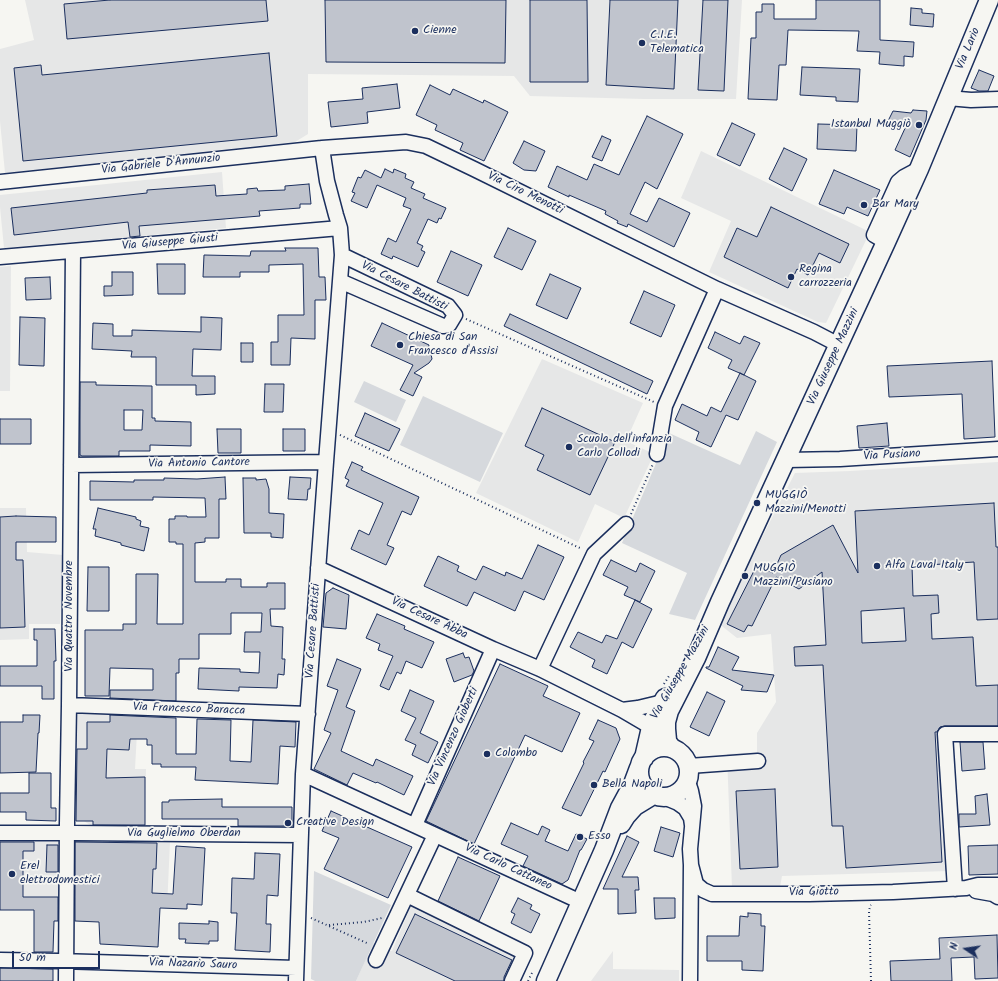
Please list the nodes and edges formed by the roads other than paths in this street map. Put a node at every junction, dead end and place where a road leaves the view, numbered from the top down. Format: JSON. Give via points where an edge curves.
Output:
{"nodes":[{"id":1,"x":990,"y":0,"type":"edge"},
{"id":2,"x":948,"y":98,"type":"junction"},
{"id":3,"x":998,"y":99,"type":"edge"},
{"id":4,"x":322,"y":148,"type":"junction"},
{"id":5,"x":0,"y":182,"type":"edge"},
{"id":6,"x":340,"y":228,"type":"junction"},
{"id":7,"x":73,"y":251,"type":"junction"},
{"id":8,"x":342,"y":255,"type":"junction"},
{"id":9,"x":0,"y":257,"type":"edge"},
{"id":10,"x":340,"y":281,"type":"junction"},
{"id":11,"x":717,"y":289,"type":"junction"},
{"id":12,"x":839,"y":345,"type":"junction"},
{"id":13,"x":998,"y":449,"type":"edge"},
{"id":14,"x":657,"y":454,"type":"road end"},
{"id":15,"x":786,"y":460,"type":"junction"},
{"id":16,"x":326,"y":462,"type":"junction"},
{"id":17,"x":71,"y":465,"type":"junction"},
{"id":18,"x":626,"y":524,"type":"road end"},
{"id":19,"x":318,"y":568,"type":"junction"},
{"id":20,"x":715,"y":613,"type":"junction"},
{"id":21,"x":493,"y":649,"type":"junction"},
{"id":22,"x":540,"y":669,"type":"junction"},
{"id":23,"x":663,"y":702,"type":"junction"},
{"id":24,"x":70,"y":706,"type":"junction"},
{"id":25,"x":622,"y":710,"type":"junction"},
{"id":26,"x":308,"y":714,"type":"junction"},
{"id":27,"x":651,"y":727,"type":"junction"},
{"id":28,"x":998,"y":734,"type":"edge"},
{"id":29,"x":672,"y":748,"type":"junction"},
{"id":30,"x":758,"y":760,"type":"dead end"},
{"id":31,"x":641,"y":763,"type":"junction"},
{"id":32,"x":303,"y":774,"type":"junction"},
{"id":33,"x":689,"y":774,"type":"junction"},
{"id":34,"x":659,"y":796,"type":"junction"},
{"id":35,"x":415,"y":825,"type":"junction"},
{"id":36,"x":692,"y":825,"type":"junction"},
{"id":37,"x":0,"y":833,"type":"edge"},
{"id":38,"x":67,"y":833,"type":"junction"},
{"id":39,"x":301,"y":835,"type":"junction"},
{"id":40,"x":435,"y":835,"type":"junction"},
{"id":41,"x":604,"y":850,"type":"junction"},
{"id":42,"x":691,"y":865,"type":"junction"},
{"id":43,"x":998,"y":885,"type":"edge"},
{"id":44,"x":960,"y":889,"type":"junction"},
{"id":45,"x":712,"y":894,"type":"junction"},
{"id":46,"x":407,"y":895,"type":"junction"},
{"id":47,"x":998,"y":897,"type":"edge"},
{"id":48,"x":581,"y":902,"type":"junction"},
{"id":49,"x":691,"y":925,"type":"junction"},
{"id":50,"x":379,"y":954,"type":"road end"},
{"id":51,"x":558,"y":956,"type":"junction"},
{"id":52,"x":0,"y":960,"type":"edge"},
{"id":53,"x":66,"y":961,"type":"junction"},
{"id":54,"x":296,"y":974,"type":"edge"},
{"id":55,"x":66,"y":981,"type":"edge"},
{"id":56,"x":512,"y":981,"type":"edge"},
{"id":57,"x":537,"y":981,"type":"edge"},
{"id":58,"x":546,"y":981,"type":"edge"},
{"id":59,"x":690,"y":981,"type":"edge"}],
"edges":[{"from":1,"to":2,"type":"main road","name":"Via Lario"},
{"from":2,"to":3,"type":"street"},
{"from":2,"to":12,"type":"main road","name":"Via Giuseppe Mazzini","via":[[919,169]]},
{"from":4,"to":5,"type":"street","name":"Via Gabriele D'Annunzio"},
{"from":4,"to":6,"type":"street","name":"Via Cesare Battisti"},
{"from":4,"to":11,"type":"street","name":"Via Ciro Menotti","via":[[406,142],[426,146]]},
{"from":6,"to":7,"type":"street","name":"Via Giuseppe Giusti"},
{"from":6,"to":8,"type":"street","name":"Via Cesare Battisti"},
{"from":7,"to":9,"type":"street","name":"Via Giuseppe Giusti"},
{"from":7,"to":17,"type":"street","name":"Via Quattro Novembre"},
{"from":8,"to":10,"type":"street","name":"Via Cesare Battisti"},
{"from":8,"to":10,"type":"street","name":"Via Cesare Battisti","via":[[448,306],[455,315],[450,325],[443,326]]},
{"from":10,"to":16,"type":"street","name":"Via Cesare Battisti"},
{"from":11,"to":12,"type":"street","name":"Via Ciro Menotti"},
{"from":11,"to":14,"type":"street","via":[[665,406]]},
{"from":12,"to":15,"type":"main road","name":"Via Giuseppe Mazzini"},
{"from":13,"to":15,"type":"street","name":"Via Pusiano"},
{"from":15,"to":20,"type":"main road","name":"Via Giuseppe Mazzini"},
{"from":16,"to":17,"type":"street","name":"Via Antonio Cantore"},
{"from":16,"to":19,"type":"street","name":"Via Cesare Battisti"},
{"from":17,"to":24,"type":"street","name":"Via Quattro Novembre"},
{"from":18,"to":22,"type":"street","via":[[594,554]]},
{"from":19,"to":21,"type":"street","name":"Via Cesare Abba"},
{"from":19,"to":26,"type":"street","name":"Via Cesare Battisti"},
{"from":20,"to":23,"type":"main road","name":"Via Giuseppe Mazzini"},
{"from":20,"to":29,"type":"main road","name":"Via Giuseppe Mazzini","via":[[669,711],[666,733],[668,744]]},
{"from":21,"to":22,"type":"street","name":"Via Cesare Abba"},
{"from":21,"to":35,"type":"street","name":"Via Vincenzo Gioberti"},
{"from":22,"to":25,"type":"street","name":"Via Cesare Abba"},
{"from":23,"to":25,"type":"street"},
{"from":23,"to":27,"type":"main road","name":"Via Giuseppe Mazzini"},
{"from":24,"to":26,"type":"street","name":"Via Francesco Baracca"},
{"from":24,"to":38,"type":"street","name":"Via Quattro Novembre"},
{"from":25,"to":27,"type":"street","name":"Via Cesare Abba"},
{"from":26,"to":32,"type":"street","name":"Via Cesare Battisti"},
{"from":27,"to":31,"type":"main road","name":"Via Giuseppe Mazzini"},
{"from":28,"to":44,"type":"street","via":[[946,734]]},
{"from":29,"to":31,"type":"main road","via":[[657,748],[649,752]]},
{"from":29,"to":33,"type":"main road","via":[[684,756]]},
{"from":30,"to":33,"type":"street"},
{"from":31,"to":34,"type":"main road","via":[[639,775],[642,784],[647,791]]},
{"from":31,"to":41,"type":"main road","name":"Via Giuseppe Mazzini"},
{"from":32,"to":35,"type":"street","name":"Via Carlo Cattaneo"},
{"from":32,"to":39,"type":"street","name":"Via Cesare Battisti"},
{"from":33,"to":34,"type":"main road","via":[[681,792],[673,796]]},
{"from":33,"to":36,"type":"street","via":[[694,806]]},
{"from":34,"to":36,"type":"street","via":[[685,808]]},
{"from":34,"to":41,"type":"main road","name":"Via Giuseppe Mazzini","via":[[635,806]]},
{"from":35,"to":40,"type":"street","name":"Via Carlo Cattaneo"},
{"from":36,"to":42,"type":"street"},
{"from":37,"to":38,"type":"street","name":"Via Guglielmo Oberdan"},
{"from":38,"to":39,"type":"street","name":"Via Guglielmo Oberdan"},
{"from":38,"to":53,"type":"street","name":"Via Quattro Novembre"},
{"from":39,"to":54,"type":"street","name":"Via Cesare Battisti"},
{"from":40,"to":46,"type":"street"},
{"from":40,"to":48,"type":"street","name":"Via Carlo Cattaneo"},
{"from":41,"to":48,"type":"main road","name":"Via Giuseppe Mazzini"},
{"from":42,"to":45,"type":"street","via":[[696,884]]},
{"from":42,"to":49,"type":"street"},
{"from":43,"to":44,"type":"street","name":"Via Giotto","via":[[978,885]]},
{"from":44,"to":45,"type":"street","name":"Via Giotto"},
{"from":44,"to":47,"type":"street","name":"Via Giotto"},
{"from":45,"to":49,"type":"street","via":[[697,905]]},
{"from":46,"to":50,"type":"street"},
{"from":46,"to":56,"type":"street","via":[[525,953]]},
{"from":48,"to":51,"type":"main road","name":"Via Giuseppe Mazzini"},
{"from":49,"to":59,"type":"street"},
{"from":51,"to":57,"type":"street"},
{"from":51,"to":58,"type":"main road","name":"Via Giuseppe Mazzini"},
{"from":52,"to":53,"type":"street","name":"Via Nazario Sauro"},
{"from":53,"to":54,"type":"street","name":"Via Nazario Sauro"},
{"from":53,"to":55,"type":"street","name":"Via Quattro Novembre"}]}
